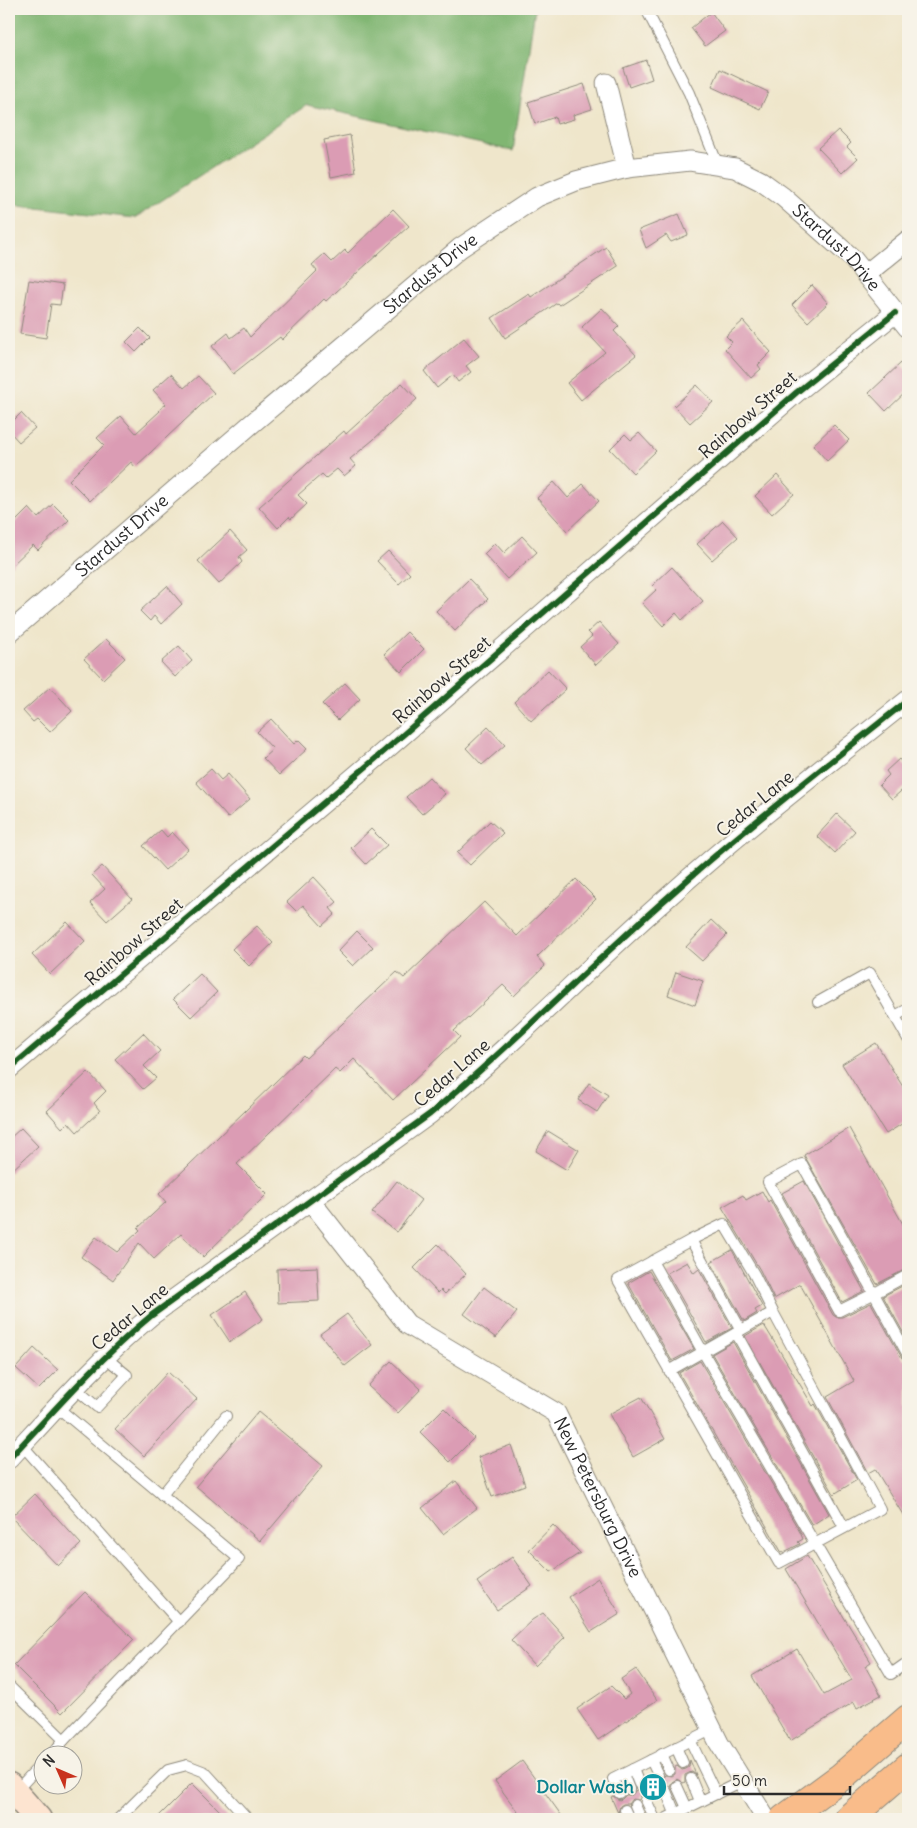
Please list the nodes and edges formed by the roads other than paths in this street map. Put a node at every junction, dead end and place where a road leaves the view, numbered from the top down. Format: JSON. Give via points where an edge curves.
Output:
{"nodes":[{"id":1,"x":646,"y":9,"type":"edge"},
{"id":2,"x":606,"y":84,"type":"dead end"},
{"id":3,"x":718,"y":165,"type":"junction"},
{"id":4,"x":626,"y":168,"type":"junction"},
{"id":5,"x":908,"y":240,"type":"edge"},
{"id":6,"x":865,"y":275,"type":"junction"},
{"id":7,"x":895,"y":313,"type":"junction"},
{"id":8,"x":908,"y":328,"type":"edge"},
{"id":9,"x":9,"y":633,"type":"edge"},
{"id":10,"x":908,"y":700,"type":"edge"},
{"id":11,"x":818,"y":1002,"type":"dead end"},
{"id":12,"x":908,"y":1010,"type":"edge"},
{"id":13,"x":895,"y":1016,"type":"junction"},
{"id":14,"x":908,"y":1040,"type":"edge"},
{"id":15,"x":9,"y":1070,"type":"edge"},
{"id":16,"x":310,"y":1200,"type":"junction"},
{"id":17,"x":691,"y":1240,"type":"junction"},
{"id":18,"x":652,"y":1260,"type":"junction"},
{"id":19,"x":908,"y":1275,"type":"edge"},
{"id":20,"x":875,"y":1293,"type":"junction"},
{"id":21,"x":773,"y":1312,"type":"junction"},
{"id":22,"x":739,"y":1332,"type":"junction"},
{"id":23,"x":703,"y":1352,"type":"junction"},
{"id":24,"x":908,"y":1354,"type":"edge"},
{"id":25,"x":105,"y":1357,"type":"junction"},
{"id":26,"x":669,"y":1371,"type":"junction"},
{"id":27,"x":75,"y":1388,"type":"junction"},
{"id":28,"x":57,"y":1407,"type":"junction"},
{"id":29,"x":226,"y":1416,"type":"dead end"},
{"id":30,"x":22,"y":1444,"type":"junction"},
{"id":31,"x":9,"y":1459,"type":"edge"},
{"id":32,"x":162,"y":1495,"type":"junction"},
{"id":33,"x":844,"y":1527,"type":"junction"},
{"id":34,"x":814,"y":1544,"type":"junction"},
{"id":35,"x":179,"y":1622,"type":"junction"},
{"id":36,"x":908,"y":1662,"type":"edge"},
{"id":37,"x":9,"y":1686,"type":"edge"},
{"id":38,"x":908,"y":1719,"type":"edge"},
{"id":39,"x":713,"y":1729,"type":"junction"},
{"id":40,"x":64,"y":1740,"type":"junction"},
{"id":41,"x":690,"y":1740,"type":"junction"},
{"id":42,"x":59,"y":1746,"type":"edge"},
{"id":43,"x":676,"y":1747,"type":"junction"},
{"id":44,"x":662,"y":1754,"type":"junction"},
{"id":45,"x":651,"y":1760,"type":"junction"},
{"id":46,"x":683,"y":1763,"type":"dead end"},
{"id":47,"x":908,"y":1767,"type":"edge"},
{"id":48,"x":633,"y":1769,"type":"junction"},
{"id":49,"x":669,"y":1770,"type":"dead end"},
{"id":50,"x":32,"y":1772,"type":"edge"},
{"id":51,"x":658,"y":1775,"type":"dead end"},
{"id":52,"x":691,"y":1779,"type":"dead end"},
{"id":53,"x":742,"y":1781,"type":"junction"},
{"id":54,"x":639,"y":1784,"type":"dead end"},
{"id":55,"x":677,"y":1786,"type":"dead end"},
{"id":56,"x":12,"y":1790,"type":"edge"},
{"id":57,"x":624,"y":1791,"type":"dead end"},
{"id":58,"x":666,"y":1791,"type":"dead end"},
{"id":59,"x":716,"y":1794,"type":"junction"},
{"id":60,"x":646,"y":1800,"type":"dead end"},
{"id":61,"x":700,"y":1801,"type":"junction"},
{"id":62,"x":635,"y":1805,"type":"dead end"},
{"id":63,"x":687,"y":1808,"type":"junction"},
{"id":64,"x":675,"y":1813,"type":"junction"},
{"id":65,"x":38,"y":1819,"type":"edge"},
{"id":66,"x":118,"y":1819,"type":"edge"},
{"id":67,"x":248,"y":1819,"type":"edge"},
{"id":68,"x":641,"y":1819,"type":"edge"},
{"id":69,"x":662,"y":1819,"type":"edge"},
{"id":70,"x":766,"y":1819,"type":"edge"},
{"id":71,"x":784,"y":1819,"type":"edge"},
{"id":72,"x":848,"y":1819,"type":"edge"}],
"edges":[{"from":1,"to":3,"type":"lane","via":[[689,93]]},
{"from":2,"to":4,"type":"street"},
{"from":3,"to":4,"type":"street","name":"Stardust Drive","via":[[690,161]]},
{"from":3,"to":6,"type":"street","name":"Stardust Drive","via":[[735,168],[761,180],[852,258]]},
{"from":4,"to":9,"type":"street","name":"Stardust Drive","via":[[576,181],[537,197],[460,248]]},
{"from":5,"to":6,"type":"street"},
{"from":6,"to":7,"type":"street","name":"Stardust Drive"},
{"from":7,"to":8,"type":"street","name":"Stardust Drive"},
{"from":7,"to":15,"type":"street","name":"Rainbow Street","via":[[797,392],[374,760]]},
{"from":10,"to":16,"type":"street","name":"Cedar Lane","via":[[718,852],[430,1114]]},
{"from":11,"to":13,"type":"lane","via":[[870,973]]},
{"from":12,"to":13,"type":"lane"},
{"from":13,"to":14,"type":"lane"},
{"from":16,"to":25,"type":"street","name":"Cedar Lane","via":[[152,1314]]},
{"from":16,"to":39,"type":"street","name":"New Petersburg Drive","via":[[408,1324],[556,1413]]},
{"from":17,"to":18,"type":"lane"},
{"from":17,"to":21,"type":"lane","via":[[724,1224]]},
{"from":17,"to":22,"type":"lane"},
{"from":18,"to":23,"type":"lane"},
{"from":18,"to":26,"type":"lane","via":[[618,1280]]},
{"from":19,"to":20,"type":"lane"},
{"from":20,"to":20,"type":"lane","via":[[802,1164],[768,1182],[839,1311]]},
{"from":20,"to":24,"type":"lane"},
{"from":21,"to":22,"type":"lane"},
{"from":21,"to":33,"type":"lane","via":[[880,1509]]},
{"from":22,"to":23,"type":"lane"},
{"from":22,"to":33,"type":"lane"},
{"from":23,"to":26,"type":"lane"},
{"from":23,"to":34,"type":"lane"},
{"from":25,"to":27,"type":"street","name":"Cedar Lane"},
{"from":25,"to":27,"type":"lane","via":[[127,1375],[97,1406]]},
{"from":26,"to":34,"type":"lane","via":[[779,1563]]},
{"from":27,"to":28,"type":"street","name":"Cedar Lane"},
{"from":28,"to":30,"type":"street","name":"Cedar Lane"},
{"from":28,"to":32,"type":"lane"},
{"from":29,"to":32,"type":"lane"},
{"from":30,"to":31,"type":"street","name":"Cedar Lane"},
{"from":30,"to":35,"type":"lane"},
{"from":32,"to":35,"type":"lane","via":[[239,1559]]},
{"from":33,"to":34,"type":"lane"},
{"from":34,"to":36,"type":"lane","via":[[890,1674]]},
{"from":35,"to":40,"type":"lane"},
{"from":37,"to":40,"type":"lane"},
{"from":38,"to":71,"type":"main road","via":[[841,1778]]},
{"from":39,"to":41,"type":"lane"},
{"from":39,"to":53,"type":"street","name":"New Petersburg Drive"},
{"from":40,"to":42,"type":"lane"},
{"from":41,"to":43,"type":"lane"},
{"from":41,"to":59,"type":"lane"},
{"from":43,"to":44,"type":"lane"},
{"from":43,"to":46,"type":"lane"},
{"from":44,"to":45,"type":"lane"},
{"from":44,"to":49,"type":"lane"},
{"from":45,"to":48,"type":"lane"},
{"from":45,"to":51,"type":"lane"},
{"from":47,"to":72,"type":"main road"},
{"from":48,"to":54,"type":"lane"},
{"from":48,"to":57,"type":"lane","via":[[613,1779]]},
{"from":50,"to":56,"type":"lane"},
{"from":52,"to":61,"type":"lane"},
{"from":53,"to":59,"type":"lane"},
{"from":53,"to":70,"type":"street","name":"New Petersburg Drive"},
{"from":55,"to":63,"type":"lane"},
{"from":56,"to":65,"type":"main road"},
{"from":58,"to":64,"type":"lane"},
{"from":59,"to":61,"type":"lane"},
{"from":60,"to":69,"type":"lane"},
{"from":61,"to":63,"type":"lane"},
{"from":62,"to":68,"type":"lane"},
{"from":63,"to":64,"type":"lane"},
{"from":64,"to":69,"type":"lane"},
{"from":66,"to":67,"type":"lane","via":[[168,1770],[187,1765],[205,1772]]}]}
